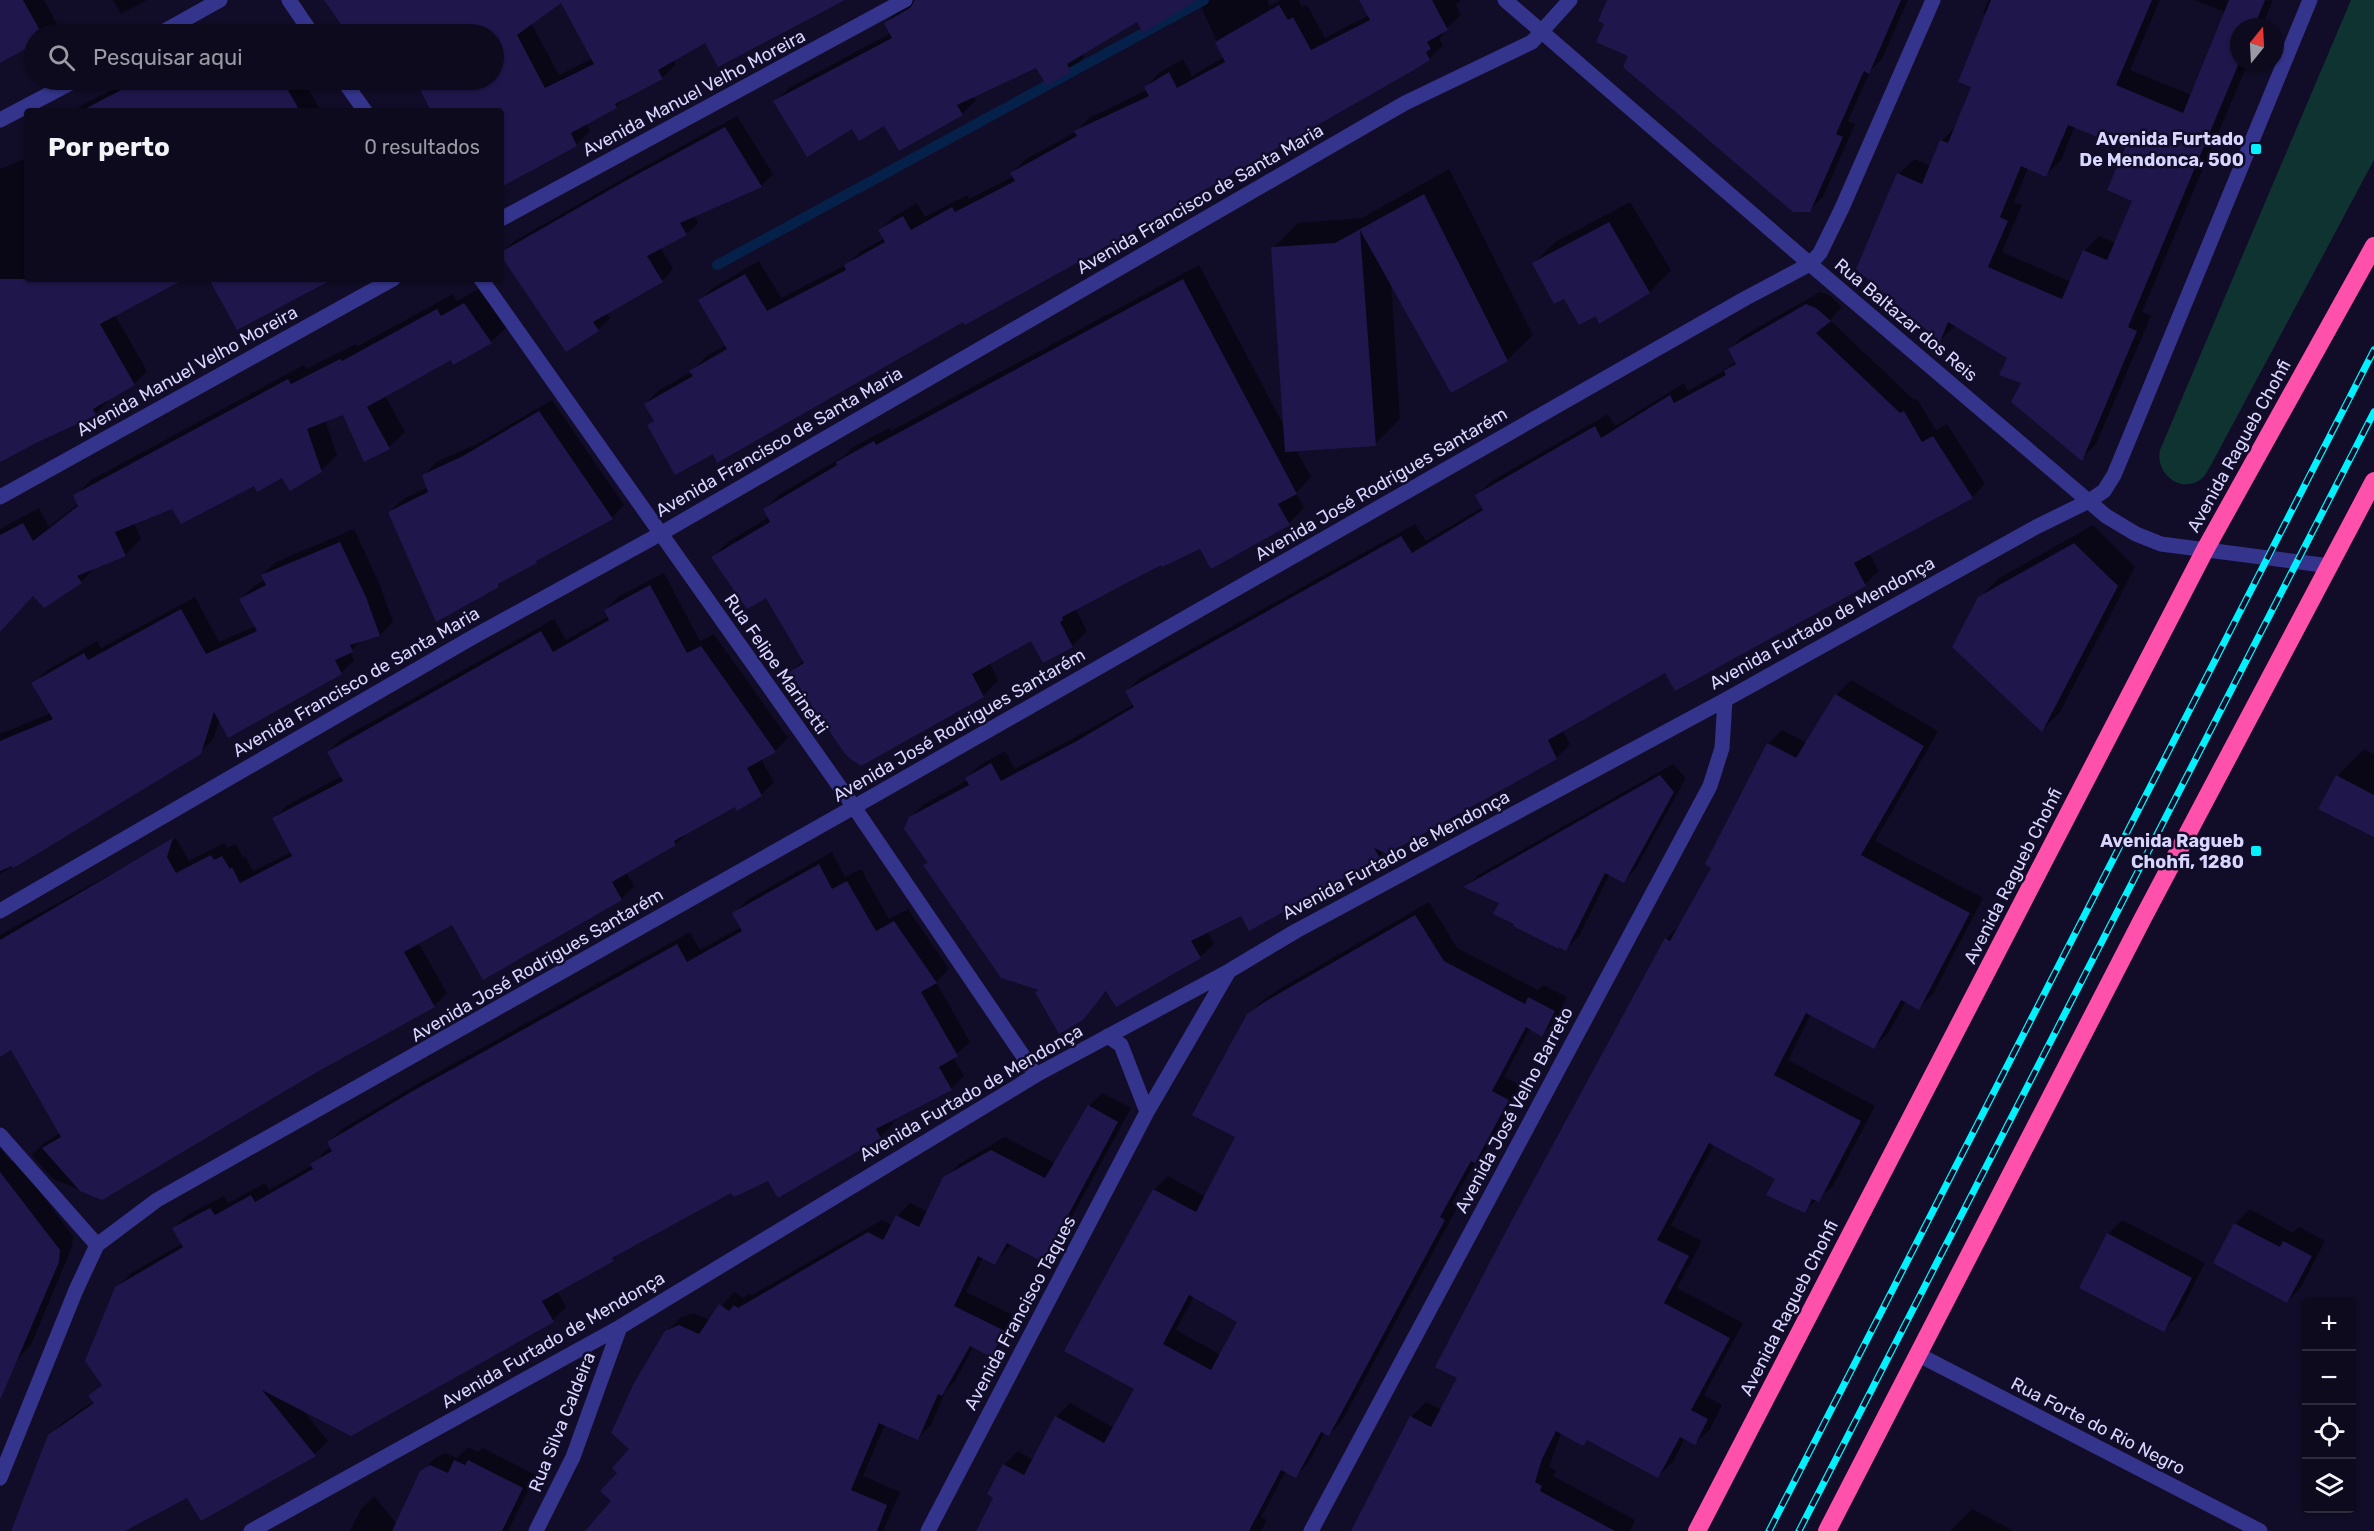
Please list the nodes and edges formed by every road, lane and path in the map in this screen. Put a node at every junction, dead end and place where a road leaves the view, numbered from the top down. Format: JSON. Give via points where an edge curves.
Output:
{"nodes":[{"id":1,"x":220,"y":0,"type":"edge"},
{"id":2,"x":289,"y":0,"type":"edge"},
{"id":3,"x":905,"y":0,"type":"edge"},
{"id":4,"x":1505,"y":0,"type":"edge"},
{"id":5,"x":1570,"y":0,"type":"edge"},
{"id":6,"x":1933,"y":0,"type":"edge"},
{"id":7,"x":2310,"y":0,"type":"edge"},
{"id":8,"x":177,"y":24,"type":"edge"},
{"id":9,"x":305,"y":24,"type":"edge"},
{"id":10,"x":1541,"y":32,"type":"junction"},
{"id":11,"x":57,"y":90,"type":"edge"},
{"id":12,"x":350,"y":90,"type":"edge"},
{"id":13,"x":363,"y":108,"type":"edge"},
{"id":14,"x":0,"y":120,"type":"edge"},
{"id":15,"x":504,"y":217,"type":"edge"},
{"id":16,"x":2374,"y":246,"type":"edge"},
{"id":17,"x":1810,"y":264,"type":"junction"},
{"id":18,"x":388,"y":282,"type":"edge"},
{"id":19,"x":483,"y":282,"type":"edge"},
{"id":20,"x":2374,"y":481,"type":"edge"},
{"id":21,"x":0,"y":497,"type":"edge"},
{"id":22,"x":2089,"y":501,"type":"junction"},
{"id":23,"x":660,"y":534,"type":"junction"},
{"id":24,"x":2206,"y":548,"type":"junction"},
{"id":25,"x":2331,"y":566,"type":"junction"},
{"id":26,"x":1725,"y":700,"type":"junction"},
{"id":27,"x":854,"y":807,"type":"junction"},
{"id":28,"x":0,"y":911,"type":"edge"},
{"id":29,"x":1229,"y":971,"type":"junction"},
{"id":30,"x":1108,"y":1036,"type":"junction"},
{"id":31,"x":1036,"y":1075,"type":"junction"},
{"id":32,"x":1147,"y":1112,"type":"junction"},
{"id":33,"x":0,"y":1135,"type":"edge"},
{"id":34,"x":97,"y":1245,"type":"junction"},
{"id":35,"x":620,"y":1327,"type":"junction"},
{"id":36,"x":1919,"y":1355,"type":"junction"},
{"id":37,"x":0,"y":1478,"type":"edge"},
{"id":38,"x":251,"y":1531,"type":"edge"},
{"id":39,"x":536,"y":1531,"type":"edge"},
{"id":40,"x":928,"y":1531,"type":"edge"},
{"id":41,"x":1311,"y":1531,"type":"edge"},
{"id":42,"x":1697,"y":1531,"type":"edge"},
{"id":43,"x":1827,"y":1531,"type":"edge"},
{"id":44,"x":2260,"y":1531,"type":"edge"}],
"edges":[{"from":1,"to":8,"type":"street"},
{"from":2,"to":9,"type":"street"},
{"from":3,"to":15,"type":"street","name":"Avenida Manuel Velho Moreira"},
{"from":4,"to":10,"type":"street","name":"Rua Baltazar dos Reis"},
{"from":5,"to":10,"type":"street","name":"Avenida Francisco de Santa Maria"},
{"from":6,"to":17,"type":"street","name":"Avenida José Rodrigues Santarém","via":[[1842,208],[1820,253]]},
{"from":7,"to":22,"type":"street","name":"Avenida Furtado de Mendonça","via":[[2114,475],[2104,491]]},
{"from":10,"to":17,"type":"street","name":"Rua Baltazar dos Reis"},
{"from":10,"to":23,"type":"street","name":"Avenida Francisco de Santa Maria","via":[[1532,42],[1405,103]]},
{"from":11,"to":14,"type":"street"},
{"from":12,"to":13,"type":"street"},
{"from":16,"to":24,"type":"highway","name":"Avenida Ragueb Chohfi"},
{"from":17,"to":22,"type":"street","name":"Rua Baltazar dos Reis"},
{"from":17,"to":27,"type":"street","name":"Avenida José Rodrigues Santarém"},
{"from":18,"to":21,"type":"street","name":"Avenida Manuel Velho Moreira"},
{"from":19,"to":23,"type":"street","name":"Rua Felipe Marinetti"},
{"from":20,"to":25,"type":"highway"},
{"from":22,"to":24,"type":"street","name":"Rua Baltazar dos Reis","via":[[2136,534],[2161,544]]},
{"from":22,"to":26,"type":"street","name":"Avenida Furtado de Mendonça"},
{"from":23,"to":27,"type":"street","name":"Rua Felipe Marinetti"},
{"from":23,"to":28,"type":"street","name":"Avenida Francisco de Santa Maria","via":[[473,637]]},
{"from":24,"to":25,"type":"street","name":"Rua Baltazar dos Reis"},
{"from":24,"to":42,"type":"highway","name":"Avenida Ragueb Chohfi"},
{"from":25,"to":36,"type":"highway","via":[[2143,918]]},
{"from":26,"to":29,"type":"street","name":"Avenida Furtado de Mendonça"},
{"from":26,"to":41,"type":"street","name":"Avenida José Velho Barreto","via":[[1722,748],[1710,786]]},
{"from":27,"to":31,"type":"street","name":"Rua Felipe Marinetti"},
{"from":27,"to":34,"type":"street","name":"Avenida José Rodrigues Santarém","via":[[157,1200]]},
{"from":29,"to":30,"type":"street","name":"Avenida Furtado de Mendonça"},
{"from":29,"to":32,"type":"street","name":"Avenida Francisco Taques"},
{"from":30,"to":31,"type":"street","name":"Avenida Furtado de Mendonça"},
{"from":30,"to":32,"type":"street","via":[[1121,1045]]},
{"from":31,"to":35,"type":"street","name":"Avenida Furtado de Mendonça"},
{"from":32,"to":40,"type":"street","name":"Avenida Francisco Taques"},
{"from":33,"to":34,"type":"street"},
{"from":34,"to":37,"type":"street","name":"Avenida José Rodrigues Santarém"},
{"from":35,"to":38,"type":"street","name":"Avenida Furtado de Mendonça"},
{"from":35,"to":39,"type":"street","name":"Rua Silva Caldeira","via":[[573,1457]]},
{"from":36,"to":43,"type":"highway"},
{"from":36,"to":44,"type":"street","name":"Rua Forte do Rio Negro"}]}
